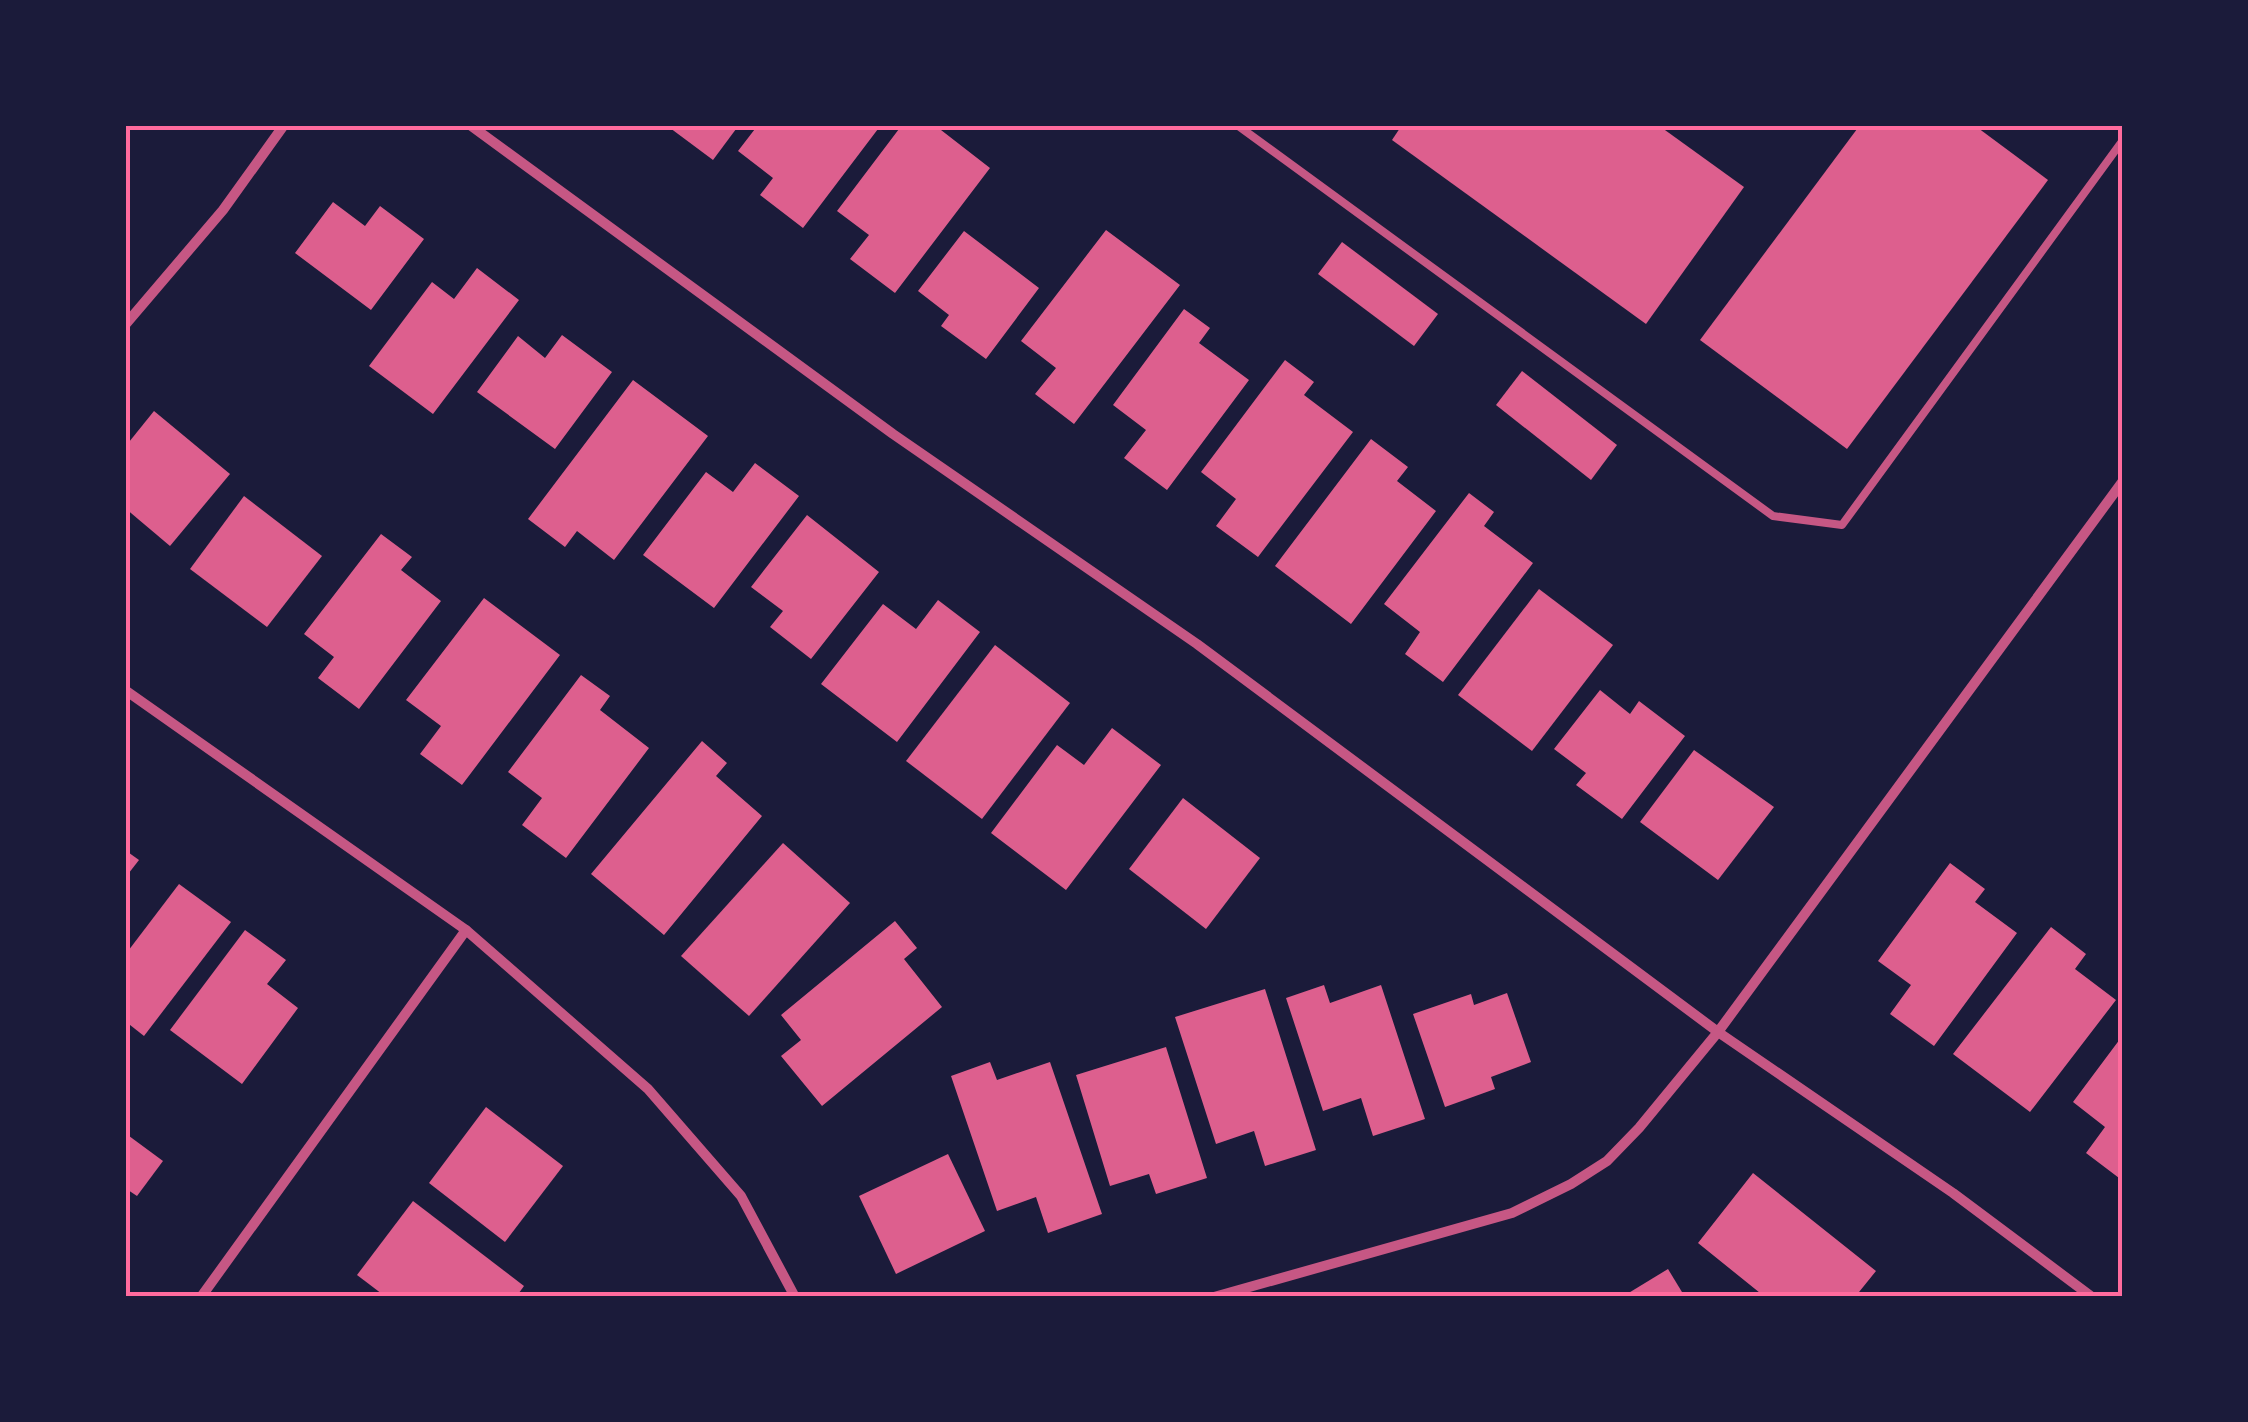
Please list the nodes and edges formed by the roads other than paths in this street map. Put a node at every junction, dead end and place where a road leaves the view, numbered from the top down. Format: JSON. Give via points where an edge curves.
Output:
{"nodes":[{"id":1,"x":284,"y":125,"type":"edge"},
{"id":2,"x":470,"y":125,"type":"edge"},
{"id":3,"x":1237,"y":125,"type":"edge"},
{"id":4,"x":2123,"y":140,"type":"edge"},
{"id":5,"x":125,"y":325,"type":"edge"},
{"id":6,"x":2123,"y":482,"type":"edge"},
{"id":7,"x":125,"y":690,"type":"edge"},
{"id":8,"x":466,"y":930,"type":"junction"},
{"id":9,"x":1718,"y":1032,"type":"junction"},
{"id":10,"x":202,"y":1297,"type":"edge"},
{"id":11,"x":796,"y":1297,"type":"edge"},
{"id":12,"x":1214,"y":1297,"type":"edge"},
{"id":13,"x":2092,"y":1297,"type":"edge"}],
"edges":[{"from":1,"to":5,"type":"street","via":[[224,210]]},
{"from":2,"to":9,"type":"street","via":[[1196,644]]},
{"from":3,"to":4,"type":"lane","via":[[1772,516],[1842,525]]},
{"from":6,"to":9,"type":"street"},
{"from":7,"to":8,"type":"street"},
{"from":8,"to":10,"type":"street"},
{"from":8,"to":11,"type":"street","via":[[648,1088],[740,1196]]},
{"from":9,"to":12,"type":"street","via":[[1639,1128],[1572,1184],[1512,1213]]},
{"from":9,"to":13,"type":"street"}]}
